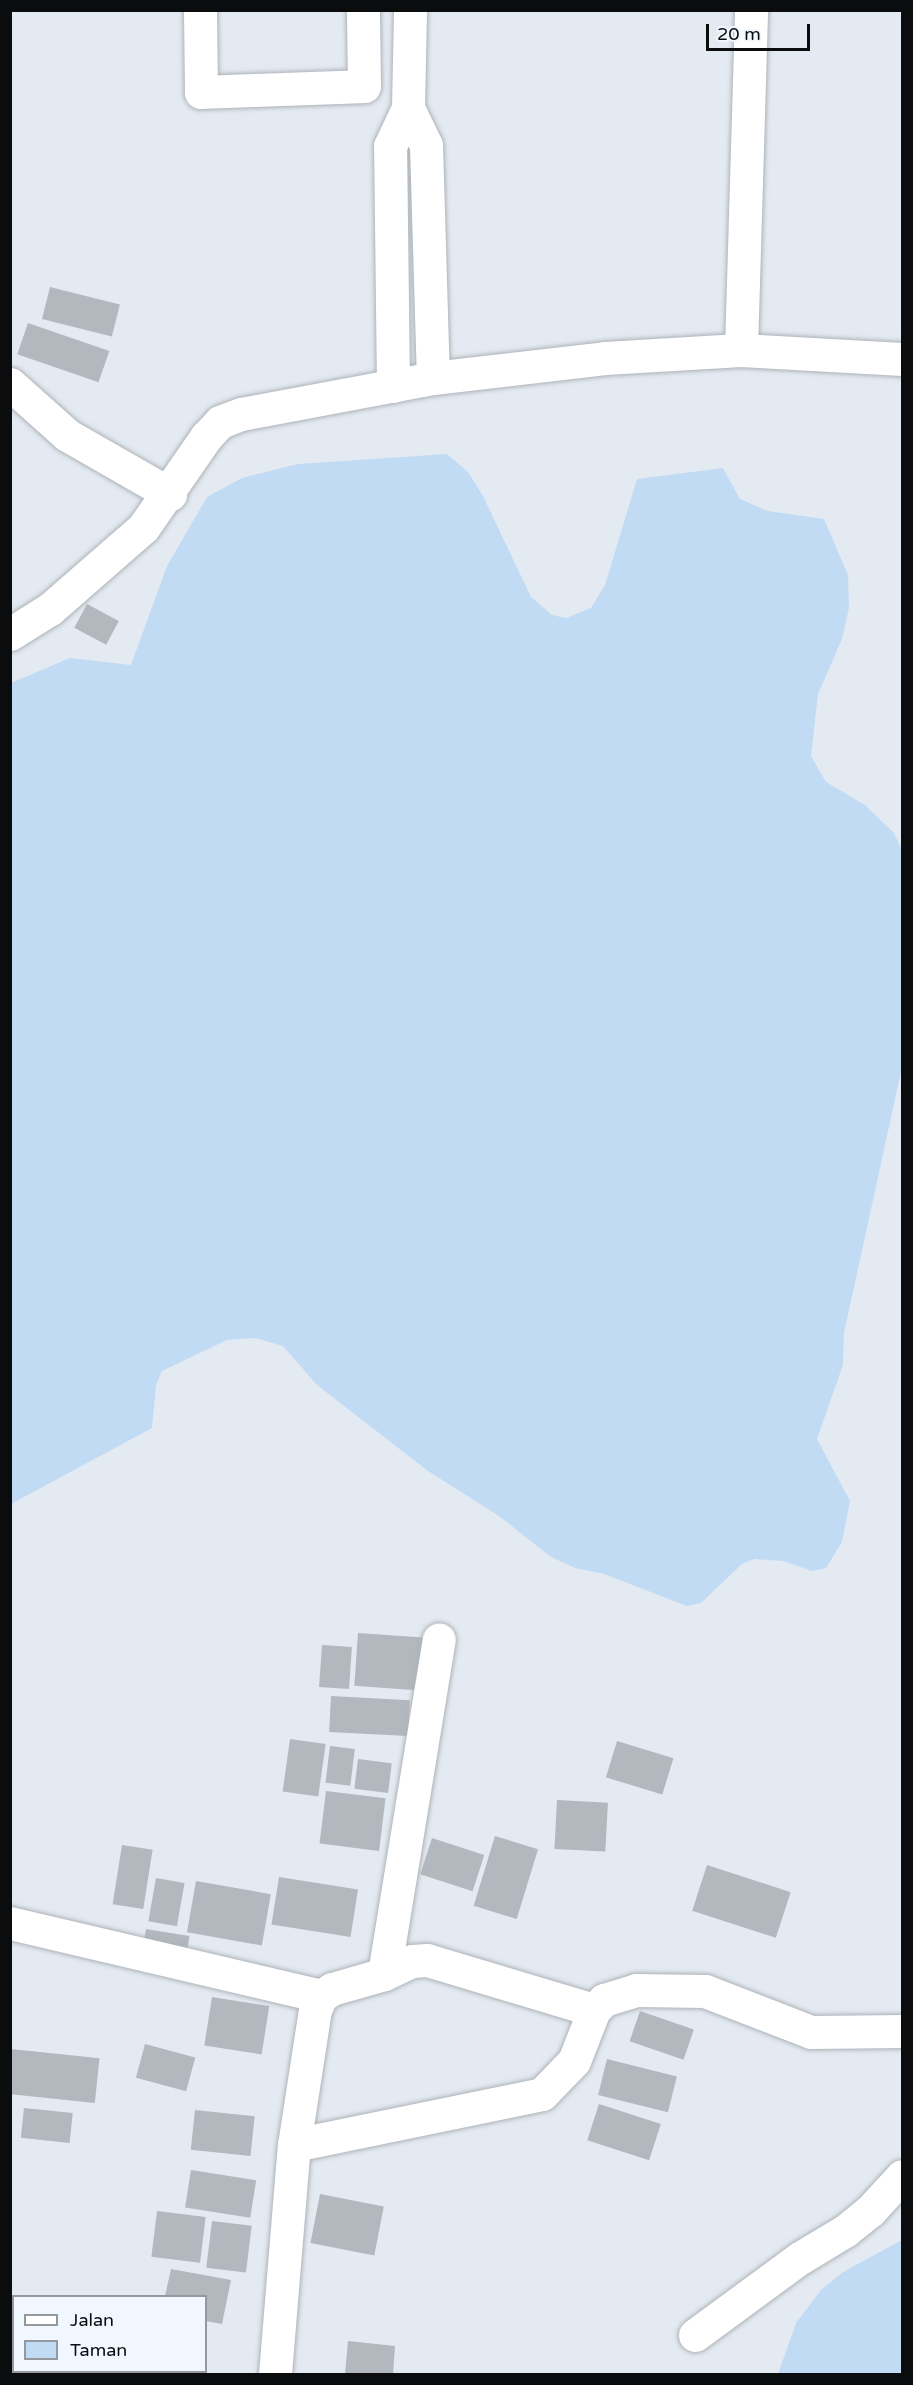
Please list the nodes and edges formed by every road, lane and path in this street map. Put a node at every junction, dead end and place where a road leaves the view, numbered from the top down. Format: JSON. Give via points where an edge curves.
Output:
{"nodes":[{"id":1,"x":200,"y":10,"type":"edge"},
{"id":2,"x":363,"y":10,"type":"edge"},
{"id":3,"x":410,"y":10,"type":"edge"},
{"id":4,"x":751,"y":10,"type":"edge"},
{"id":5,"x":408,"y":108,"type":"junction"},
{"id":6,"x":741,"y":350,"type":"junction"},
{"id":7,"x":903,"y":360,"type":"edge"},
{"id":8,"x":433,"y":378,"type":"junction"},
{"id":9,"x":10,"y":384,"type":"edge"},
{"id":10,"x":393,"y":386,"type":"junction"},
{"id":11,"x":170,"y":494,"type":"junction"},
{"id":12,"x":10,"y":634,"type":"edge"},
{"id":13,"x":439,"y":1639,"type":"dead end"},
{"id":14,"x":10,"y":1923,"type":"edge"},
{"id":15,"x":384,"y":1974,"type":"junction"},
{"id":16,"x":321,"y":1996,"type":"junction"},
{"id":17,"x":594,"y":2010,"type":"junction"},
{"id":18,"x":903,"y":2031,"type":"edge"},
{"id":19,"x":294,"y":2145,"type":"junction"},
{"id":20,"x":903,"y":2176,"type":"edge"},
{"id":21,"x":695,"y":2335,"type":"dead end"},
{"id":22,"x":275,"y":2374,"type":"edge"}],
"edges":[{"from":1,"to":2,"type":"street","via":[[201,92],[364,86]]},
{"from":3,"to":5,"type":"street"},
{"from":4,"to":6,"type":"street"},
{"from":5,"to":8,"type":"street","via":[[426,145]]},
{"from":5,"to":10,"type":"street","via":[[390,146]]},
{"from":6,"to":7,"type":"street"},
{"from":6,"to":8,"type":"street","via":[[605,358]]},
{"from":8,"to":10,"type":"street"},
{"from":9,"to":11,"type":"street","via":[[67,435]]},
{"from":10,"to":11,"type":"street","via":[[241,414],[220,422]]},
{"from":11,"to":12,"type":"street","via":[[143,528],[50,609]]},
{"from":13,"to":15,"type":"street"},
{"from":14,"to":16,"type":"street"},
{"from":15,"to":16,"type":"street"},
{"from":15,"to":17,"type":"street","via":[[412,1961],[428,1960]]},
{"from":16,"to":19,"type":"street","via":[[315,2010]]},
{"from":17,"to":18,"type":"street","via":[[604,2000],[636,1990],[696,1990],[811,2032]]},
{"from":17,"to":19,"type":"street","via":[[574,2061],[542,2094]]},
{"from":19,"to":22,"type":"street"},
{"from":20,"to":21,"type":"street","via":[[845,2231],[800,2258]]}]}
